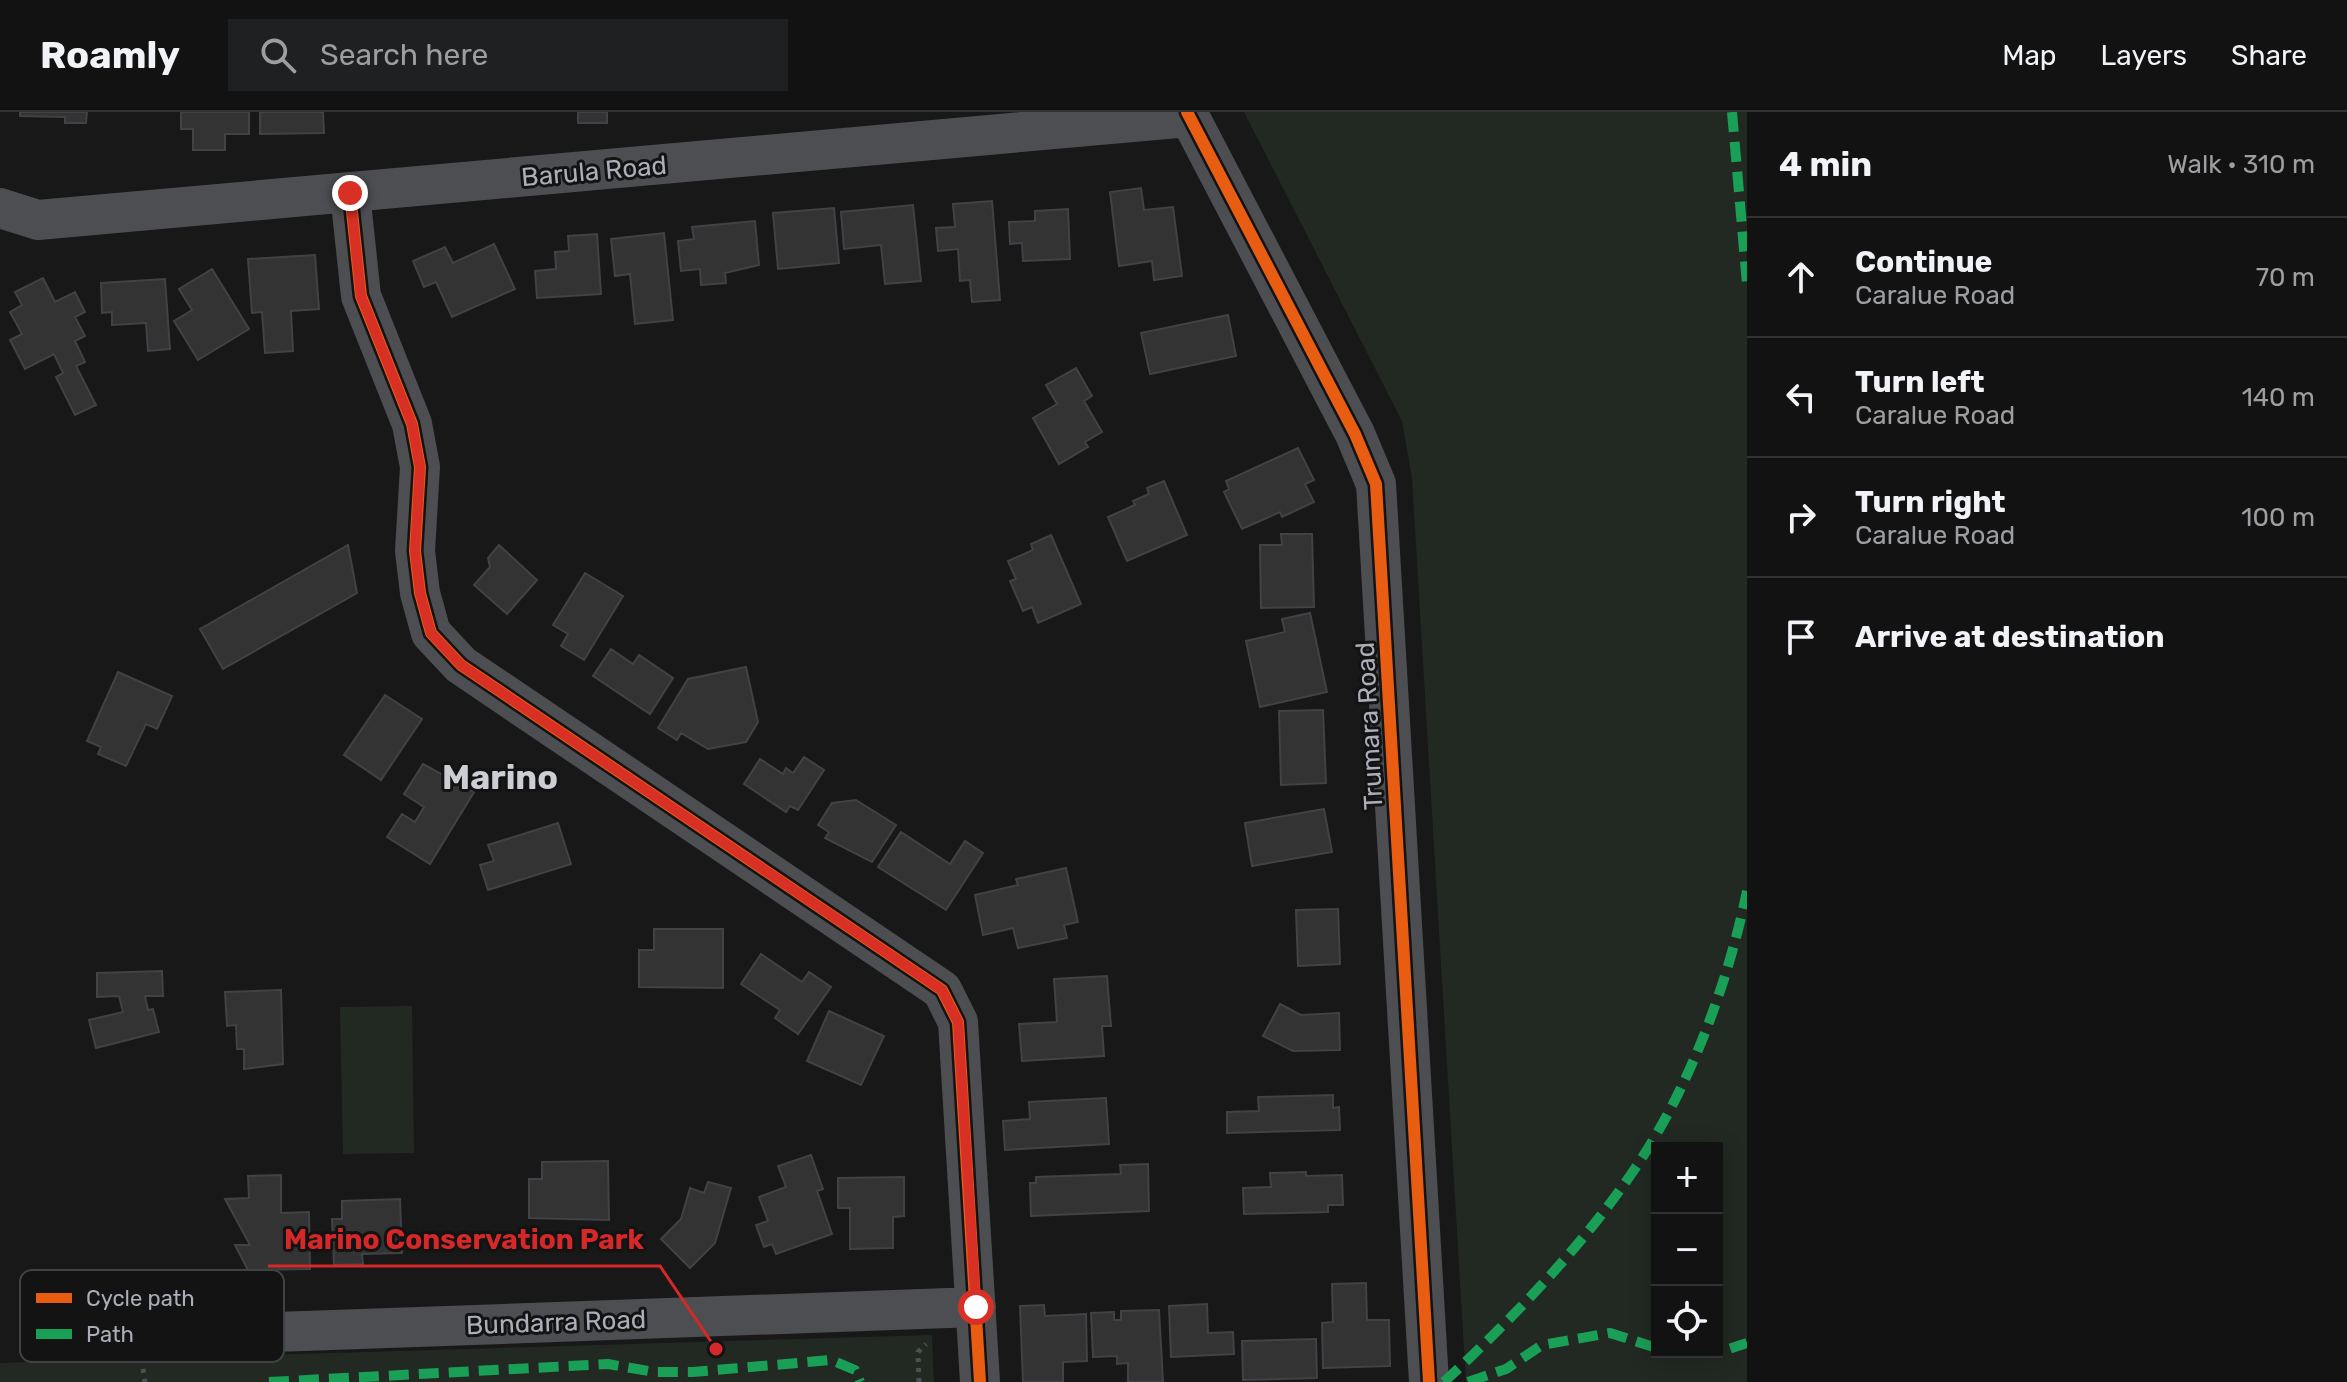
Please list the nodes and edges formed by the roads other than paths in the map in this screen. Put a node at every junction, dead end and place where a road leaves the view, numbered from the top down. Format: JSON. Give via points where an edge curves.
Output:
{"nodes":[{"id":1,"x":1188,"y":114,"type":"edge"},
{"id":2,"x":350,"y":193,"type":"junction"},
{"id":3,"x":0,"y":208,"type":"edge"},
{"id":4,"x":976,"y":1307,"type":"junction"},
{"id":5,"x":284,"y":1332,"type":"edge"},
{"id":6,"x":980,"y":1382,"type":"edge"},
{"id":7,"x":1429,"y":1382,"type":"edge"}],
"edges":[{"from":1,"to":2,"type":"street","name":"Barula Road"},
{"from":1,"to":7,"type":"street","name":"Trumara Road","via":[[1376,484]]},
{"from":2,"to":3,"type":"street","name":"Barula Road","via":[[38,220]]},
{"from":2,"to":4,"type":"street","via":[[361,296],[412,424],[418,453],[415,551],[431,633],[461,665],[942,990],[958,1022]]},
{"from":4,"to":5,"type":"street","name":"Bundarra Road"},
{"from":4,"to":6,"type":"street"}]}
